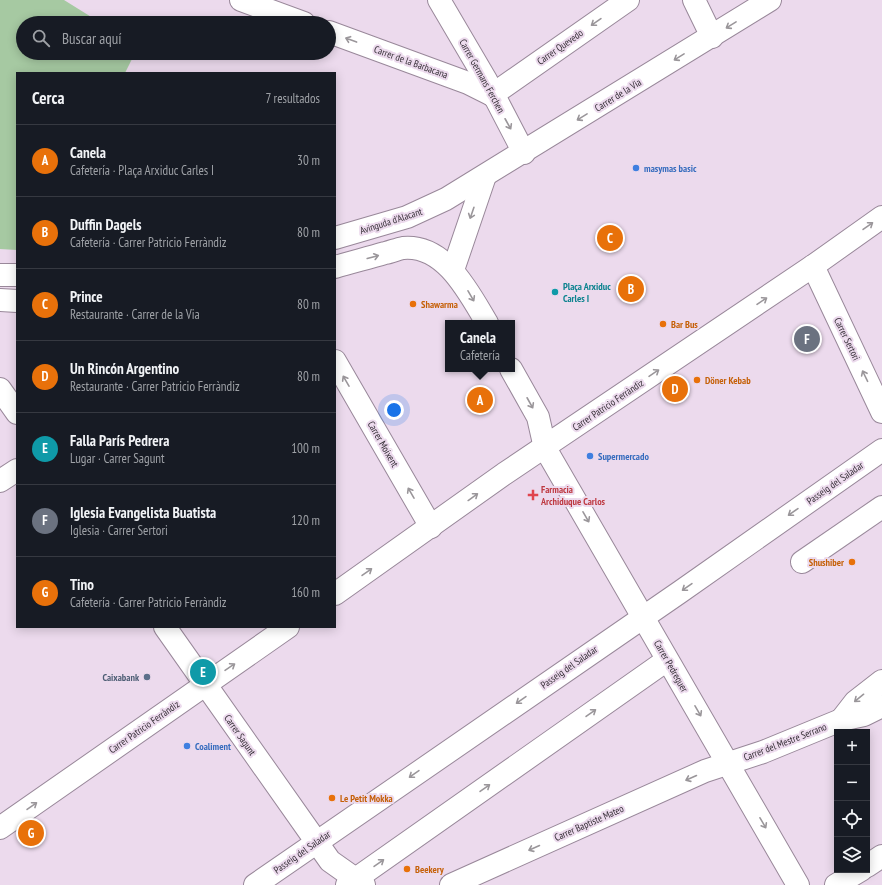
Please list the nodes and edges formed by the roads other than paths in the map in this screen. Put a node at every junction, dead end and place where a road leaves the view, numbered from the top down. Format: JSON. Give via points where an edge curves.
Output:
{"nodes":[{"id":1,"x":241,"y":0,"type":"edge"},
{"id":2,"x":439,"y":0,"type":"edge"},
{"id":3,"x":628,"y":0,"type":"edge"},
{"id":4,"x":694,"y":0,"type":"edge"},
{"id":5,"x":770,"y":0,"type":"edge"},
{"id":6,"x":285,"y":16,"type":"edge"},
{"id":7,"x":336,"y":35,"type":"edge"},
{"id":8,"x":712,"y":36,"type":"junction"},
{"id":9,"x":492,"y":95,"type":"junction"},
{"id":10,"x":524,"y":153,"type":"junction"},
{"id":11,"x":484,"y":176,"type":"junction"},
{"id":12,"x":882,"y":217,"type":"edge"},
{"id":13,"x":336,"y":238,"type":"edge"},
{"id":14,"x":813,"y":266,"type":"junction"},
{"id":15,"x":336,"y":267,"type":"edge"},
{"id":16,"x":453,"y":270,"type":"junction"},
{"id":17,"x":0,"y":275,"type":"edge"},
{"id":18,"x":16,"y":275,"type":"edge"},
{"id":19,"x":0,"y":300,"type":"edge"},
{"id":20,"x":16,"y":301,"type":"edge"},
{"id":21,"x":484,"y":320,"type":"edge"},
{"id":22,"x":336,"y":363,"type":"edge"},
{"id":23,"x":513,"y":372,"type":"edge"},
{"id":24,"x":0,"y":389,"type":"edge"},
{"id":25,"x":16,"y":412,"type":"edge"},
{"id":26,"x":882,"y":412,"type":"edge"},
{"id":27,"x":545,"y":448,"type":"junction"},
{"id":28,"x":882,"y":450,"type":"edge"},
{"id":29,"x":16,"y":471,"type":"edge"},
{"id":30,"x":0,"y":481,"type":"edge"},
{"id":31,"x":882,"y":507,"type":"edge"},
{"id":32,"x":431,"y":527,"type":"junction"},
{"id":33,"x":802,"y":562,"type":"dead end"},
{"id":34,"x":336,"y":593,"type":"edge"},
{"id":35,"x":643,"y":617,"type":"junction"},
{"id":36,"x":166,"y":628,"type":"edge"},
{"id":37,"x":287,"y":628,"type":"edge"},
{"id":38,"x":667,"y":660,"type":"junction"},
{"id":39,"x":882,"y":681,"type":"edge"},
{"id":40,"x":205,"y":684,"type":"junction"},
{"id":41,"x":882,"y":706,"type":"edge"},
{"id":42,"x":841,"y":720,"type":"junction"},
{"id":43,"x":728,"y":763,"type":"junction"},
{"id":44,"x":0,"y":828,"type":"edge"},
{"id":45,"x":316,"y":842,"type":"junction"},
{"id":46,"x":882,"y":856,"type":"edge"},
{"id":47,"x":870,"y":864,"type":"edge"},
{"id":48,"x":856,"y":873,"type":"edge"},
{"id":49,"x":356,"y":883,"type":"edge"},
{"id":50,"x":255,"y":885,"type":"edge"},
{"id":51,"x":451,"y":885,"type":"edge"},
{"id":52,"x":798,"y":885,"type":"edge"},
{"id":53,"x":836,"y":885,"type":"edge"}],
"edges":[{"from":1,"to":6,"type":"street"},
{"from":2,"to":9,"type":"street","name":"Carrer Germans Ferchen"},
{"from":3,"to":9,"type":"street","name":"Carrer Quevedo","one_way":true},
{"from":4,"to":8,"type":"street"},
{"from":5,"to":8,"type":"street","name":"Carrer de la Via","one_way":true},
{"from":9,"to":7,"type":"street","name":"Carrer de la Barbacana","one_way":true,"via":[[468,83]]},
{"from":8,"to":10,"type":"street","name":"Carrer de la Via","one_way":true},
{"from":9,"to":10,"type":"street","name":"Carrer Germans Ferchen","one_way":true},
{"from":10,"to":11,"type":"street"},
{"from":11,"to":13,"type":"street","name":"Avinguda d'Alacant","via":[[446,199],[407,217]]},
{"from":11,"to":16,"type":"street","one_way":true},
{"from":14,"to":12,"type":"street","name":"Carrer Patricio Ferràndiz","one_way":true},
{"from":26,"to":14,"type":"street","name":"Carrer Sertori","one_way":true},
{"from":27,"to":14,"type":"street","name":"Carrer Patricio Ferràndiz","one_way":true},
{"from":15,"to":16,"type":"street","one_way":true,"via":[[402,248],[435,256]]},
{"from":16,"to":21,"type":"street","one_way":true},
{"from":17,"to":18,"type":"street"},
{"from":19,"to":20,"type":"street"},
{"from":32,"to":22,"type":"street","name":"Carrer Moixent","one_way":true},
{"from":23,"to":27,"type":"street","one_way":true,"via":[[538,417]]},
{"from":24,"to":25,"type":"street"},
{"from":32,"to":27,"type":"street","name":"Carrer Patricio Ferràndiz","one_way":true},
{"from":27,"to":35,"type":"street","name":"Carrer Pedreguer","one_way":true},
{"from":28,"to":35,"type":"street","name":"Passeig del Saladar","one_way":true},
{"from":29,"to":30,"type":"street"},
{"from":31,"to":33,"type":"street"},
{"from":34,"to":32,"type":"street","name":"Carrer Patricio Ferràndiz","one_way":true},
{"from":35,"to":38,"type":"street","name":"Carrer Pedreguer"},
{"from":35,"to":45,"type":"street","name":"Passeig del Saladar","one_way":true},
{"from":36,"to":40,"type":"street","name":"Carrer Sagunt"},
{"from":40,"to":37,"type":"street","name":"Carrer Patricio Ferràndiz","one_way":true},
{"from":38,"to":43,"type":"street","name":"Carrer Pedreguer","one_way":true},
{"from":49,"to":38,"type":"street","one_way":true},
{"from":39,"to":42,"type":"street","name":"Carrer del Mestre Serrano","one_way":true,"via":[[855,702]]},
{"from":44,"to":40,"type":"street","name":"Carrer Patricio Ferràndiz","one_way":true},
{"from":40,"to":45,"type":"street","name":"Carrer Sagunt"},
{"from":41,"to":42,"type":"street","name":"Carrer del Mestre Serrano","via":[[864,715]]},
{"from":42,"to":43,"type":"street","name":"Carrer del Mestre Serrano","via":[[763,752]]},
{"from":43,"to":51,"type":"street","name":"Carrer Baptiste Mateo","one_way":true},
{"from":43,"to":52,"type":"street","name":"Carrer Pedreguer","one_way":true},
{"from":45,"to":49,"type":"street","name":"Carrer Sagunt","via":[[330,861]]},
{"from":45,"to":50,"type":"street","name":"Passeig del Saladar"},
{"from":46,"to":47,"type":"street"},
{"from":48,"to":53,"type":"street"}]}
